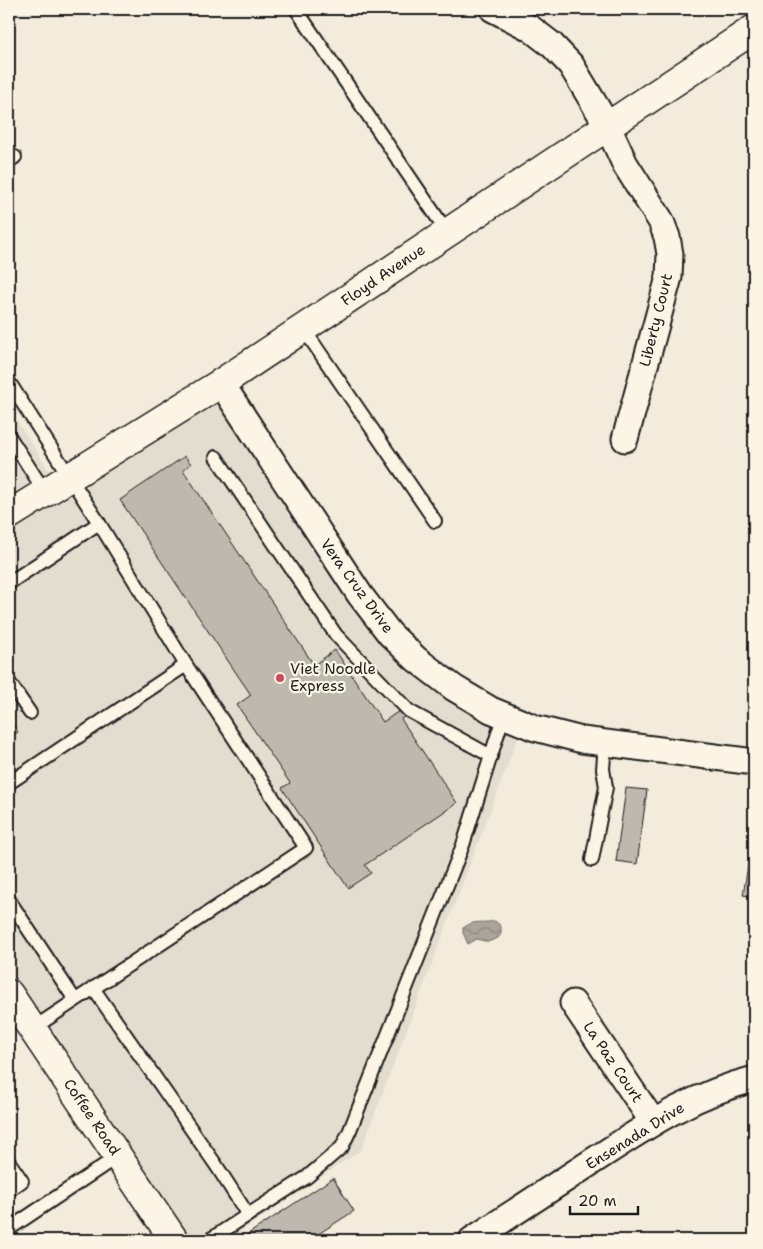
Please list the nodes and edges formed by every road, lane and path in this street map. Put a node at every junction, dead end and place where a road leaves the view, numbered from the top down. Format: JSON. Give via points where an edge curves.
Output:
{"nodes":[{"id":1,"x":296,"y":9,"type":"edge"},
{"id":2,"x":493,"y":9,"type":"edge"},
{"id":3,"x":754,"y":29,"type":"edge"},
{"id":4,"x":608,"y":125,"type":"junction"},
{"id":5,"x":447,"y":232,"type":"junction"},
{"id":6,"x":303,"y":328,"type":"junction"},
{"id":7,"x":9,"y":382,"type":"edge"},
{"id":8,"x":221,"y":382,"type":"junction"},
{"id":9,"x":9,"y":436,"type":"edge"},
{"id":10,"x":625,"y":439,"type":"dead end"},
{"id":11,"x":216,"y":456,"type":"dead end"},
{"id":12,"x":70,"y":476,"type":"junction"},
{"id":13,"x":44,"y":492,"type":"junction"},
{"id":14,"x":9,"y":515,"type":"edge"},
{"id":15,"x":435,"y":520,"type":"dead end"},
{"id":16,"x":99,"y":523,"type":"junction"},
{"id":17,"x":9,"y":583,"type":"edge"},
{"id":18,"x":186,"y":665,"type":"junction"},
{"id":19,"x":9,"y":682,"type":"edge"},
{"id":20,"x":30,"y":713,"type":"dead end"},
{"id":21,"x":504,"y":714,"type":"junction"},
{"id":22,"x":604,"y":743,"type":"junction"},
{"id":23,"x":491,"y":756,"type":"junction"},
{"id":24,"x":754,"y":762,"type":"edge"},
{"id":25,"x":9,"y":783,"type":"edge"},
{"id":26,"x":592,"y":860,"type":"dead end"},
{"id":27,"x":9,"y":900,"type":"edge"},
{"id":28,"x":93,"y":988,"type":"junction"},
{"id":29,"x":9,"y":994,"type":"edge"},
{"id":30,"x":75,"y":1000,"type":"junction"},
{"id":31,"x":573,"y":1003,"type":"dead end"},
{"id":32,"x":32,"y":1029,"type":"junction"},
{"id":33,"x":754,"y":1079,"type":"edge"},
{"id":34,"x":653,"y":1122,"type":"junction"},
{"id":35,"x":118,"y":1156,"type":"junction"},
{"id":36,"x":9,"y":1162,"type":"edge"},
{"id":37,"x":9,"y":1190,"type":"edge"},
{"id":38,"x":248,"y":1215,"type":"junction"},
{"id":39,"x":9,"y":1229,"type":"edge"},
{"id":40,"x":174,"y":1240,"type":"edge"},
{"id":41,"x":209,"y":1240,"type":"edge"},
{"id":42,"x":472,"y":1240,"type":"edge"}],
"edges":[{"from":1,"to":5,"type":"lane"},
{"from":2,"to":4,"type":"street","name":"Liberty Court","via":[[530,28],[552,45],[571,65]]},
{"from":3,"to":4,"type":"street","name":"Floyd Avenue"},
{"from":4,"to":5,"type":"street","name":"Floyd Avenue"},
{"from":4,"to":10,"type":"street","name":"Liberty Court","via":[[625,164],[661,221],[670,254],[670,277]]},
{"from":5,"to":6,"type":"street","name":"Floyd Avenue"},
{"from":6,"to":8,"type":"street","name":"Floyd Avenue"},
{"from":6,"to":15,"type":"lane"},
{"from":7,"to":12,"type":"lane"},
{"from":8,"to":12,"type":"street","name":"Floyd Avenue"},
{"from":8,"to":21,"type":"street","name":"Vera Cruz Drive","via":[[360,595],[390,634],[454,688]]},
{"from":9,"to":13,"type":"lane"},
{"from":11,"to":23,"type":"lane","via":[[336,635],[409,711]]},
{"from":12,"to":13,"type":"street","name":"Floyd Avenue"},
{"from":12,"to":16,"type":"lane"},
{"from":13,"to":14,"type":"street","name":"Floyd Avenue"},
{"from":16,"to":17,"type":"lane"},
{"from":16,"to":18,"type":"lane"},
{"from":18,"to":25,"type":"lane"},
{"from":18,"to":28,"type":"lane","via":[[306,848]]},
{"from":19,"to":20,"type":"lane"},
{"from":21,"to":22,"type":"street","name":"Vera Cruz Drive","via":[[535,728]]},
{"from":21,"to":23,"type":"lane"},
{"from":22,"to":24,"type":"street","name":"Vera Cruz Drive"},
{"from":22,"to":26,"type":"lane","via":[[606,787]]},
{"from":23,"to":38,"type":"lane","via":[[463,845],[342,1147],[307,1177]]},
{"from":27,"to":30,"type":"lane"},
{"from":28,"to":30,"type":"lane"},
{"from":28,"to":38,"type":"lane"},
{"from":29,"to":32,"type":"street","name":"Coffee Road"},
{"from":30,"to":32,"type":"lane"},
{"from":31,"to":34,"type":"street","name":"La Paz Court"},
{"from":32,"to":35,"type":"street","name":"Coffee Road"},
{"from":33,"to":34,"type":"street","name":"Ensenada Drive","via":[[729,1085],[691,1101]]},
{"from":34,"to":42,"type":"street","name":"Ensenada Drive"},
{"from":35,"to":39,"type":"lane"},
{"from":35,"to":40,"type":"street","name":"Coffee Road"},
{"from":36,"to":37,"type":"lane","via":[[22,1181]]},
{"from":38,"to":41,"type":"lane"}]}
